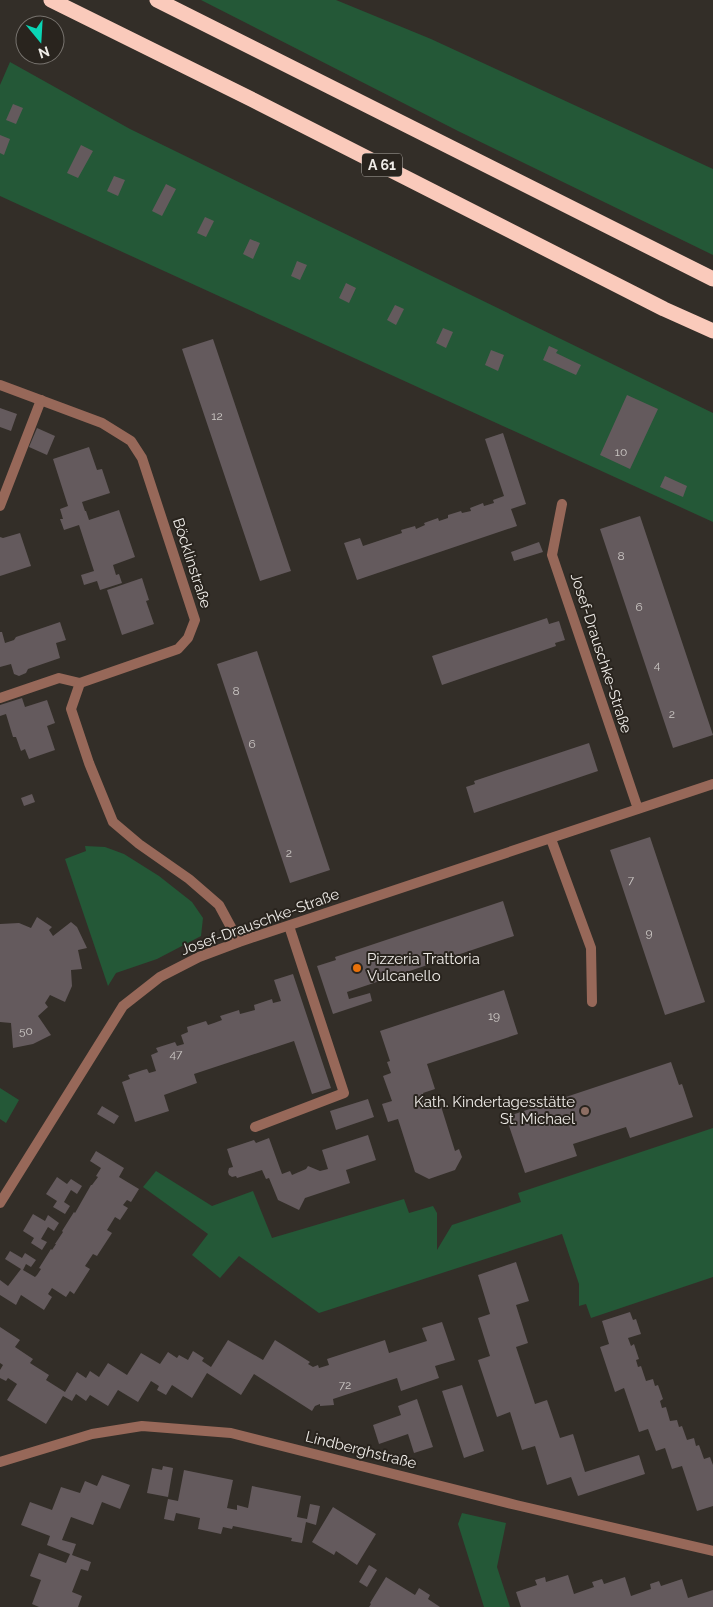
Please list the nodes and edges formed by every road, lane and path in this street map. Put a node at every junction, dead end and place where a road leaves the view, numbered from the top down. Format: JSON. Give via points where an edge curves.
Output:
{"nodes":[{"id":1,"x":51,"y":0,"type":"edge"},
{"id":2,"x":157,"y":0,"type":"edge"},
{"id":3,"x":713,"y":279,"type":"edge"},
{"id":4,"x":713,"y":331,"type":"edge"},
{"id":5,"x":0,"y":385,"type":"edge"},
{"id":6,"x":41,"y":400,"type":"junction"},
{"id":7,"x":562,"y":504,"type":"dead end"},
{"id":8,"x":0,"y":506,"type":"edge"},
{"id":9,"x":80,"y":683,"type":"junction"},
{"id":10,"x":0,"y":698,"type":"edge"},
{"id":11,"x":713,"y":784,"type":"edge"},
{"id":12,"x":638,"y":809,"type":"junction"},
{"id":13,"x":551,"y":838,"type":"junction"},
{"id":14,"x":289,"y":926,"type":"junction"},
{"id":15,"x":239,"y":942,"type":"junction"},
{"id":16,"x":592,"y":1002,"type":"dead end"},
{"id":17,"x":255,"y":1127,"type":"dead end"},
{"id":18,"x":0,"y":1203,"type":"edge"},
{"id":19,"x":0,"y":1462,"type":"edge"},
{"id":20,"x":713,"y":1551,"type":"edge"}],
"edges":[{"from":1,"to":4,"type":"highway","number":"A 61"},
{"from":2,"to":3,"type":"highway"},
{"from":5,"to":6,"type":"street","name":"Böcklinstraße"},
{"from":6,"to":8,"type":"street"},
{"from":6,"to":9,"type":"street","name":"Böcklinstraße","via":[[102,423],[132,441],[142,458],[195,620],[188,638],[178,649]]},
{"from":7,"to":12,"type":"street","name":"Josef-Drauschke-Straße","via":[[552,555]]},
{"from":9,"to":10,"type":"street","via":[[59,678]]},
{"from":9,"to":15,"type":"street","via":[[71,709],[113,822],[219,905]]},
{"from":11,"to":12,"type":"street","name":"Josef-Drauschke-Straße"},
{"from":12,"to":13,"type":"street","name":"Josef-Drauschke-Straße"},
{"from":13,"to":14,"type":"street","name":"Josef-Drauschke-Straße"},
{"from":13,"to":16,"type":"street","via":[[592,948]]},
{"from":14,"to":15,"type":"street","name":"Josef-Drauschke-Straße"},
{"from":14,"to":17,"type":"street","via":[[344,1094]]},
{"from":15,"to":18,"type":"street","name":"Josef-Drauschke-Straße","via":[[160,977],[123,1006]]},
{"from":19,"to":20,"type":"street","name":"Lindberghstraße","via":[[92,1434],[142,1426],[231,1432]]}]}
